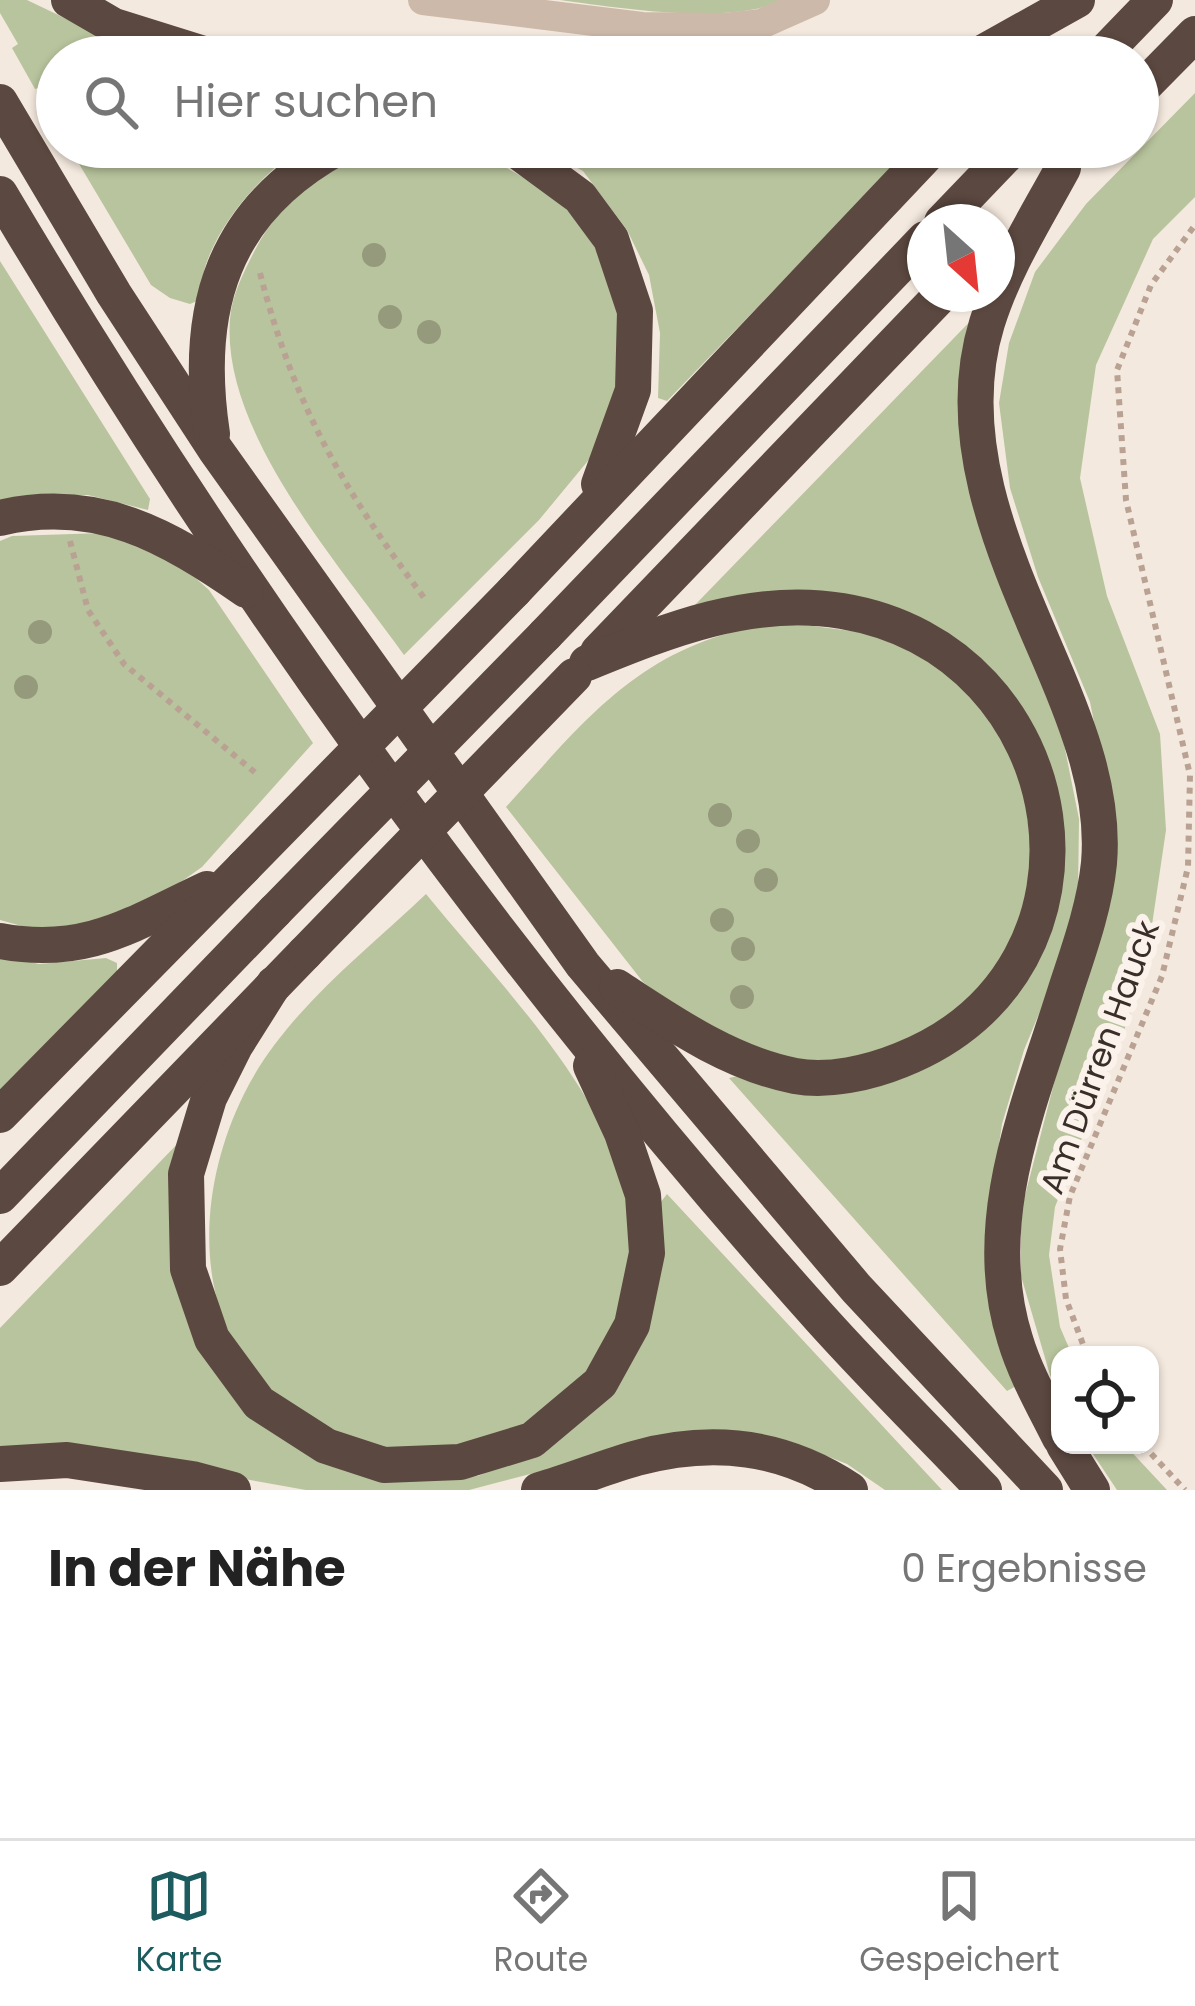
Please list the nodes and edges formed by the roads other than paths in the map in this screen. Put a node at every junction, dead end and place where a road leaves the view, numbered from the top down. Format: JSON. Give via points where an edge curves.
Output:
{"nodes":[{"id":1,"x":69,"y":0,"type":"edge"},
{"id":2,"x":423,"y":0,"type":"edge"},
{"id":3,"x":815,"y":0,"type":"edge"},
{"id":4,"x":1078,"y":0,"type":"edge"},
{"id":5,"x":1155,"y":0,"type":"edge"},
{"id":6,"x":1195,"y":34,"type":"edge"},
{"id":7,"x":146,"y":36,"type":"edge"},
{"id":8,"x":1013,"y":36,"type":"edge"},
{"id":9,"x":1041,"y":36,"type":"edge"},
{"id":10,"x":1120,"y":36,"type":"edge"},
{"id":11,"x":1159,"y":71,"type":"edge"},
{"id":12,"x":0,"y":102,"type":"edge"},
{"id":13,"x":36,"y":163,"type":"edge"},
{"id":14,"x":39,"y":168,"type":"edge"},
{"id":15,"x":302,"y":168,"type":"edge"},
{"id":16,"x":541,"y":168,"type":"edge"},
{"id":17,"x":914,"y":168,"type":"edge"},
{"id":18,"x":994,"y":168,"type":"edge"},
{"id":19,"x":1064,"y":168,"type":"edge"},
{"id":20,"x":1068,"y":168,"type":"edge"},
{"id":21,"x":0,"y":194,"type":"edge"},
{"id":22,"x":959,"y":204,"type":"edge"},
{"id":23,"x":1015,"y":219,"type":"edge"},
{"id":24,"x":907,"y":258,"type":"edge"},
{"id":25,"x":925,"y":312,"type":"edge"},
{"id":26,"x":215,"y":449,"type":"junction"},
{"id":27,"x":586,"y":515,"type":"junction"},
{"id":28,"x":0,"y":518,"type":"edge"},
{"id":29,"x":261,"y":601,"type":"junction"},
{"id":30,"x":581,"y":670,"type":"junction"},
{"id":31,"x":238,"y":873,"type":"junction"},
{"id":32,"x":0,"y":941,"type":"edge"},
{"id":33,"x":584,"y":964,"type":"junction"},
{"id":34,"x":274,"y":984,"type":"junction"},
{"id":35,"x":573,"y":1024,"type":"junction"},
{"id":36,"x":0,"y":1115,"type":"edge"},
{"id":37,"x":0,"y":1196,"type":"edge"},
{"id":38,"x":0,"y":1268,"type":"edge"},
{"id":39,"x":1051,"y":1417,"type":"edge"},
{"id":40,"x":1070,"y":1454,"type":"edge"},
{"id":41,"x":0,"y":1464,"type":"edge"},
{"id":42,"x":232,"y":1490,"type":"edge"},
{"id":43,"x":539,"y":1490,"type":"edge"},
{"id":44,"x":850,"y":1490,"type":"edge"},
{"id":45,"x":984,"y":1490,"type":"edge"},
{"id":46,"x":1045,"y":1490,"type":"edge"},
{"id":47,"x":1092,"y":1490,"type":"edge"}],
"edges":[{"from":1,"to":7,"type":"highway"},
{"from":2,"to":3,"type":"lane","via":[[642,27],[725,28],[761,24]]},
{"from":4,"to":8,"type":"highway"},
{"from":4,"to":9,"type":"highway"},
{"from":5,"to":10,"type":"highway"},
{"from":6,"to":11,"type":"highway"},
{"from":12,"to":13,"type":"highway"},
{"from":14,"to":26,"type":"highway"},
{"from":15,"to":26,"type":"highway","via":[[236,237],[216,288],[206,339]]},
{"from":16,"to":27,"type":"highway","via":[[580,196],[611,239],[635,311],[633,390]]},
{"from":17,"to":27,"type":"highway"},
{"from":18,"to":22,"type":"highway"},
{"from":19,"to":23,"type":"highway"},
{"from":20,"to":39,"type":"highway","via":[[987,324],[974,402],[980,464],[1009,565],[1072,710],[1095,786],[1099,863],[1024,1114],[1001,1266],[1014,1338]]},
{"from":21,"to":29,"type":"highway"},
{"from":24,"to":37,"type":"highway","bridge":true},
{"from":25,"to":30,"type":"highway"},
{"from":26,"to":33,"type":"highway"},
{"from":27,"to":31,"type":"highway","bridge":true},
{"from":28,"to":29,"type":"highway","via":[[63,508],[158,534]]},
{"from":29,"to":35,"type":"highway"},
{"from":30,"to":33,"type":"highway","via":[[667,630],[732,613],[841,610],[897,625],[965,664],[1003,707],[1038,776],[1047,819],[1046,887],[1027,944],[997,993],[965,1025],[880,1068],[798,1076],[741,1060]]},
{"from":30,"to":34,"type":"highway","bridge":true},
{"from":31,"to":32,"type":"highway","via":[[103,938],[32,947]]},
{"from":31,"to":36,"type":"highway"},
{"from":33,"to":46,"type":"highway","via":[[856,1288]]},
{"from":34,"to":35,"type":"highway","via":[[209,1098],[186,1174],[188,1269],[212,1339],[259,1403],[326,1446],[384,1465],[460,1462],[532,1440],[600,1383],[632,1325],[647,1253],[644,1195]]},
{"from":34,"to":38,"type":"highway"},
{"from":35,"to":45,"type":"highway","via":[[822,1320]]},
{"from":40,"to":47,"type":"highway"},
{"from":41,"to":42,"type":"highway","via":[[67,1460]]},
{"from":43,"to":44,"type":"highway","via":[[640,1457],[711,1447],[778,1453]]}]}
